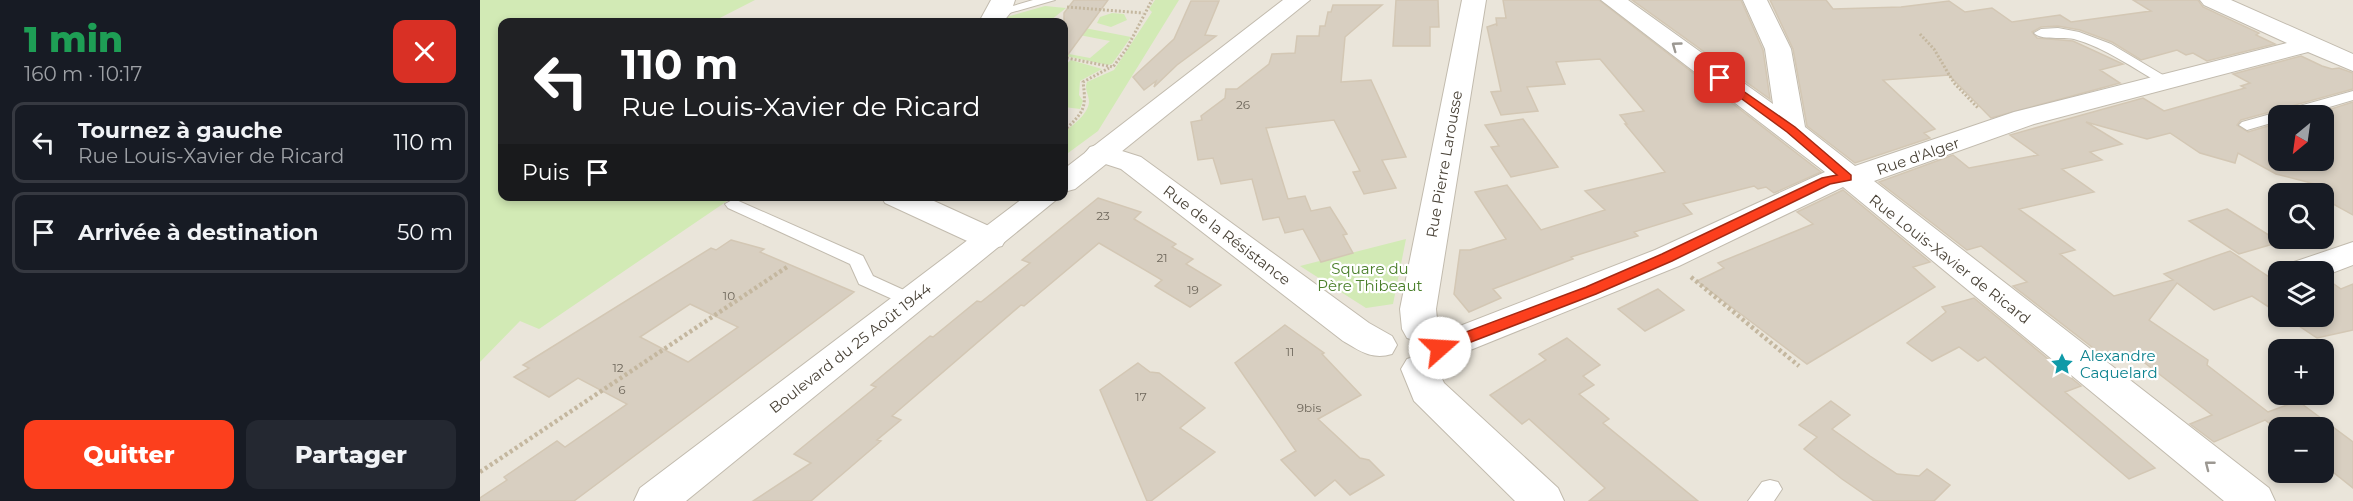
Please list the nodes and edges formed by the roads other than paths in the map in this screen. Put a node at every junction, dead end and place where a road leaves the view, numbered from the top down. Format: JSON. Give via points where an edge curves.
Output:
{"nodes":[{"id":1,"x":1298,"y":0,"type":"edge"},
{"id":2,"x":1474,"y":0,"type":"edge"},
{"id":3,"x":1614,"y":0,"type":"edge"},
{"id":4,"x":1755,"y":0,"type":"edge"},
{"id":5,"x":2212,"y":0,"type":"edge"},
{"id":6,"x":1054,"y":2,"type":"edge"},
{"id":7,"x":998,"y":11,"type":"edge"},
{"id":8,"x":2041,"y":33,"type":"dead end"},
{"id":9,"x":2311,"y":44,"type":"junction"},
{"id":10,"x":2349,"y":58,"type":"edge"},
{"id":11,"x":2166,"y":81,"type":"junction"},
{"id":12,"x":2353,"y":95,"type":"edge"},
{"id":13,"x":2318,"y":105,"type":"edge"},
{"id":14,"x":2268,"y":119,"type":"edge"},
{"id":15,"x":2247,"y":125,"type":"dead end"},
{"id":16,"x":1791,"y":130,"type":"junction"},
{"id":17,"x":1100,"y":153,"type":"junction"},
{"id":18,"x":1847,"y":177,"type":"junction"},
{"id":19,"x":1068,"y":180,"type":"edge"},
{"id":20,"x":907,"y":201,"type":"edge"},
{"id":21,"x":1039,"y":201,"type":"edge"},
{"id":22,"x":734,"y":204,"type":"dead end"},
{"id":23,"x":990,"y":239,"type":"junction"},
{"id":24,"x":2353,"y":253,"type":"edge"},
{"id":25,"x":2331,"y":261,"type":"edge"},
{"id":26,"x":910,"y":301,"type":"junction"},
{"id":27,"x":1379,"y":345,"type":"joint"},
{"id":28,"x":1427,"y":348,"type":"junction"},
{"id":29,"x":655,"y":501,"type":"edge"},
{"id":30,"x":1543,"y":501,"type":"edge"},
{"id":31,"x":2254,"y":501,"type":"edge"}],
"edges":[{"from":1,"to":17,"type":"street"},
{"from":2,"to":28,"type":"street","name":"Rue Pierre Larousse","via":[[1418,309]]},
{"from":16,"to":3,"type":"street","name":"Rue Louis-Xavier de Ricard","one_way":true},
{"from":4,"to":16,"type":"street","via":[[1778,49]]},
{"from":5,"to":9,"type":"street"},
{"from":6,"to":7,"type":"lane"},
{"from":8,"to":11,"type":"lane","via":[[2085,36]]},
{"from":9,"to":10,"type":"street"},
{"from":9,"to":11,"type":"street","name":"Rue d'Alger"},
{"from":11,"to":18,"type":"street","name":"Rue d'Alger","via":[[1997,128]]},
{"from":12,"to":13,"type":"lane"},
{"from":14,"to":15,"type":"lane"},
{"from":16,"to":18,"type":"street","name":"Rue Louis-Xavier de Ricard"},
{"from":17,"to":19,"type":"street"},
{"from":17,"to":27,"type":"street","name":"Rue de la Résistance","via":[[1131,164],[1356,332]]},
{"from":18,"to":28,"type":"street","name":"Rue d'Alger","via":[[1826,181],[1591,290]]},
{"from":31,"to":18,"type":"street","name":"Rue Louis-Xavier de Ricard","one_way":true},
{"from":20,"to":23,"type":"street"},
{"from":21,"to":23,"type":"street","name":"Boulevard du 25 Août 1944"},
{"from":22,"to":26,"type":"lane","via":[[857,260],[866,280]]},
{"from":23,"to":26,"type":"street","name":"Boulevard du 25 Août 1944"},
{"from":24,"to":25,"type":"street"},
{"from":26,"to":29,"type":"street","name":"Boulevard du 25 Août 1944"},
{"from":27,"to":28,"type":"street","name":"Rue d'Alger","via":[[1394,330]]},
{"from":28,"to":30,"type":"street","via":[[1428,391]]}]}
